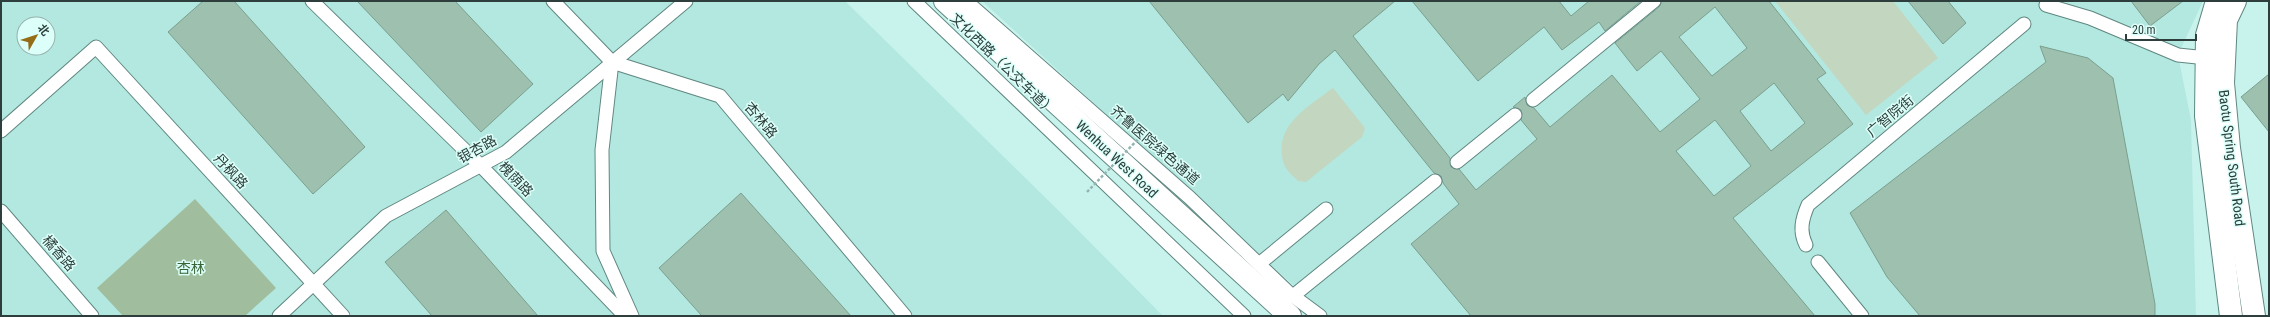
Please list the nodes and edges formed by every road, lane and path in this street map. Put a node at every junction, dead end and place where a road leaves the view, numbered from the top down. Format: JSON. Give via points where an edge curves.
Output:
{"nodes":[{"id":1,"x":312,"y":1,"type":"edge"},
{"id":2,"x":553,"y":1,"type":"edge"},
{"id":3,"x":686,"y":1,"type":"edge"},
{"id":4,"x":914,"y":1,"type":"edge"},
{"id":5,"x":945,"y":1,"type":"edge"},
{"id":6,"x":966,"y":1,"type":"edge"},
{"id":7,"x":1654,"y":1,"type":"edge"},
{"id":8,"x":2217,"y":1,"type":"edge"},
{"id":9,"x":2235,"y":1,"type":"edge"},
{"id":10,"x":2046,"y":5,"type":"dead end"},
{"id":11,"x":2024,"y":24,"type":"dead end"},
{"id":12,"x":2207,"y":58,"type":"junction"},
{"id":13,"x":612,"y":62,"type":"junction"},
{"id":14,"x":1533,"y":100,"type":"dead end"},
{"id":15,"x":1515,"y":115,"type":"dead end"},
{"id":16,"x":1,"y":131,"type":"edge"},
{"id":17,"x":1145,"y":132,"type":"dead end"},
{"id":18,"x":1457,"y":162,"type":"dead end"},
{"id":19,"x":481,"y":166,"type":"junction"},
{"id":20,"x":1435,"y":181,"type":"dead end"},
{"id":21,"x":1087,"y":192,"type":"dead end"},
{"id":22,"x":1326,"y":209,"type":"dead end"},
{"id":23,"x":1,"y":211,"type":"edge"},
{"id":24,"x":1806,"y":245,"type":"dead end"},
{"id":25,"x":1818,"y":262,"type":"dead end"},
{"id":26,"x":1259,"y":264,"type":"junction"},
{"id":27,"x":313,"y":284,"type":"junction"},
{"id":28,"x":1291,"y":306,"type":"edge"},
{"id":29,"x":92,"y":316,"type":"edge"},
{"id":30,"x":278,"y":316,"type":"edge"},
{"id":31,"x":343,"y":316,"type":"edge"},
{"id":32,"x":625,"y":316,"type":"edge"},
{"id":33,"x":632,"y":316,"type":"edge"},
{"id":34,"x":905,"y":316,"type":"edge"},
{"id":35,"x":1244,"y":316,"type":"edge"},
{"id":36,"x":1320,"y":316,"type":"edge"},
{"id":37,"x":1862,"y":316,"type":"edge"},
{"id":38,"x":2231,"y":316,"type":"edge"},
{"id":39,"x":2254,"y":316,"type":"edge"}],
"edges":[{"from":1,"to":19,"type":"lane","name":"槐荫路"},
{"from":2,"to":13,"type":"lane","name":"杏林路"},
{"from":3,"to":13,"type":"lane","name":"银杏路"},
{"from":4,"to":35,"type":"lane","name":"文化西路（公交车道）"},
{"from":5,"to":28,"type":"main road","name":"Wenhua West Road"},
{"from":6,"to":26,"type":"lane","name":"齐鲁医院绿色通道","via":[[1190,198]]},
{"from":7,"to":14,"type":"lane"},
{"from":8,"to":12,"type":"main road","name":"Baotu Spring South Road","via":[[2208,35]]},
{"from":9,"to":39,"type":"main road","name":"Baotu Spring South Road","via":[[2226,20],[2223,83],[2228,148]]},
{"from":10,"to":12,"type":"lane","via":[[2090,18],[2178,55]]},
{"from":11,"to":24,"type":"lane","name":"广智院街","via":[[1808,205],[1803,218],[1801,236]]},
{"from":12,"to":38,"type":"main road","name":"Baotu Spring South Road","via":[[2206,116]]},
{"from":13,"to":19,"type":"lane","name":"银杏路","via":[[506,152]]},
{"from":13,"to":33,"type":"lane","via":[[602,150],[603,251]]},
{"from":13,"to":34,"type":"lane","name":"杏林路","via":[[720,96]]},
{"from":15,"to":18,"type":"lane"},
{"from":16,"to":27,"type":"lane","name":"丹枫路","via":[[96,47]]},
{"from":17,"to":21,"type":"path","bridge":true},
{"from":19,"to":27,"type":"lane","name":"银杏路","via":[[386,216]]},
{"from":19,"to":32,"type":"lane","name":"槐荫路"},
{"from":20,"to":28,"type":"lane"},
{"from":22,"to":26,"type":"lane"},
{"from":23,"to":29,"type":"lane","name":"橘香路"},
{"from":25,"to":37,"type":"lane"},
{"from":26,"to":28,"type":"lane","name":"齐鲁医院绿色通道"},
{"from":27,"to":30,"type":"lane","name":"银杏路"},
{"from":27,"to":31,"type":"lane","name":"丹枫路"},
{"from":28,"to":36,"type":"lane","name":"齐鲁医院绿色通道"}]}
